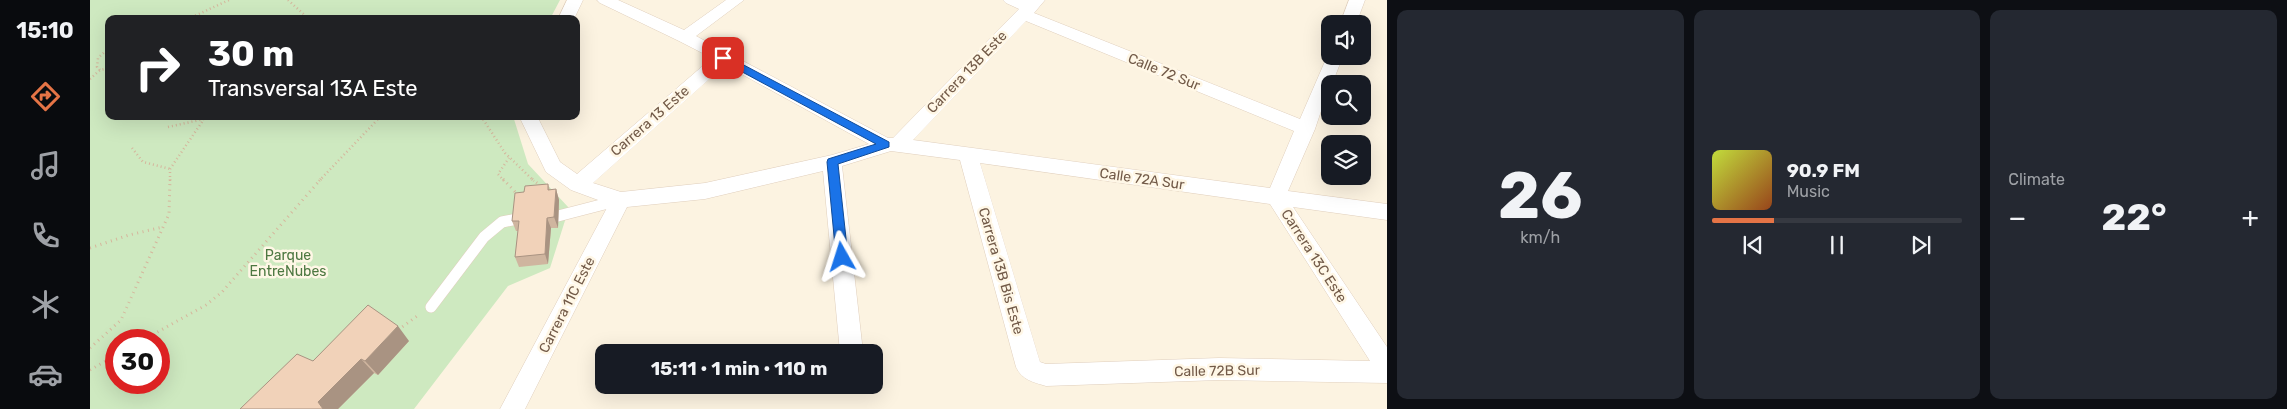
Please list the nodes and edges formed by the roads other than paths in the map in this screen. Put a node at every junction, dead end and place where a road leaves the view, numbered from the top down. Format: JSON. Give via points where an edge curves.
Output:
{"nodes":[{"id":1,"x":575,"y":0,"type":"edge"},
{"id":2,"x":605,"y":0,"type":"edge"},
{"id":3,"x":736,"y":0,"type":"edge"},
{"id":4,"x":1011,"y":0,"type":"edge"},
{"id":5,"x":1358,"y":0,"type":"edge"},
{"id":6,"x":1030,"y":7,"type":"edge"},
{"id":7,"x":568,"y":15,"type":"edge"},
{"id":8,"x":1352,"y":15,"type":"edge"},
{"id":9,"x":685,"y":37,"type":"junction"},
{"id":10,"x":723,"y":58,"type":"junction"},
{"id":11,"x":1331,"y":65,"type":"edge"},
{"id":12,"x":529,"y":120,"type":"edge"},
{"id":13,"x":1306,"y":129,"type":"junction"},
{"id":14,"x":891,"y":145,"type":"junction"},
{"id":15,"x":968,"y":155,"type":"junction"},
{"id":16,"x":832,"y":162,"type":"junction"},
{"id":17,"x":578,"y":185,"type":"junction"},
{"id":18,"x":1276,"y":197,"type":"junction"},
{"id":19,"x":621,"y":200,"type":"junction"},
{"id":20,"x":1387,"y":212,"type":"edge"},
{"id":21,"x":558,"y":216,"type":"dead end"},
{"id":22,"x":517,"y":219,"type":"edge"},
{"id":23,"x":432,"y":307,"type":"dead end"},
{"id":24,"x":851,"y":344,"type":"edge"},
{"id":25,"x":1387,"y":367,"type":"edge"},
{"id":26,"x":1387,"y":372,"type":"edge"},
{"id":27,"x":1046,"y":375,"type":"joint"},
{"id":28,"x":512,"y":409,"type":"edge"}],
"edges":[{"from":1,"to":7,"type":"street"},
{"from":2,"to":9,"type":"street","name":"Calle 72A Sur"},
{"from":3,"to":9,"type":"street"},
{"from":4,"to":6,"type":"street","name":"Calle 72 Sur"},
{"from":5,"to":8,"type":"street"},
{"from":6,"to":13,"type":"street","name":"Calle 72 Sur"},
{"from":6,"to":14,"type":"street","name":"Carrera 13B Este"},
{"from":9,"to":10,"type":"street","name":"Calle 72A Sur"},
{"from":10,"to":14,"type":"street","name":"Calle 72A Sur"},
{"from":10,"to":17,"type":"street","name":"Carrera 13 Este"},
{"from":11,"to":13,"type":"street","name":"Carrera 13C Este"},
{"from":12,"to":17,"type":"street","via":[[553,167]]},
{"from":13,"to":18,"type":"street","name":"Carrera 13C Este"},
{"from":14,"to":15,"type":"street","name":"Calle 72A Sur"},
{"from":14,"to":16,"type":"street"},
{"from":15,"to":18,"type":"street","name":"Calle 72A Sur"},
{"from":15,"to":27,"type":"street","name":"Carrera 13B Bis Este","via":[[1028,367],[1033,372]]},
{"from":16,"to":19,"type":"street","via":[[705,192]]},
{"from":16,"to":24,"type":"street"},
{"from":17,"to":19,"type":"street"},
{"from":18,"to":20,"type":"street","name":"Calle 72A Sur"},
{"from":18,"to":25,"type":"street","name":"Carrera 13C Este"},
{"from":19,"to":21,"type":"lane"},
{"from":19,"to":28,"type":"street","name":"Carrera 11C Este"},
{"from":22,"to":23,"type":"lane","via":[[502,222],[489,232]]},
{"from":26,"to":27,"type":"street","name":"Calle 72B Sur","via":[[1219,369]]}]}
